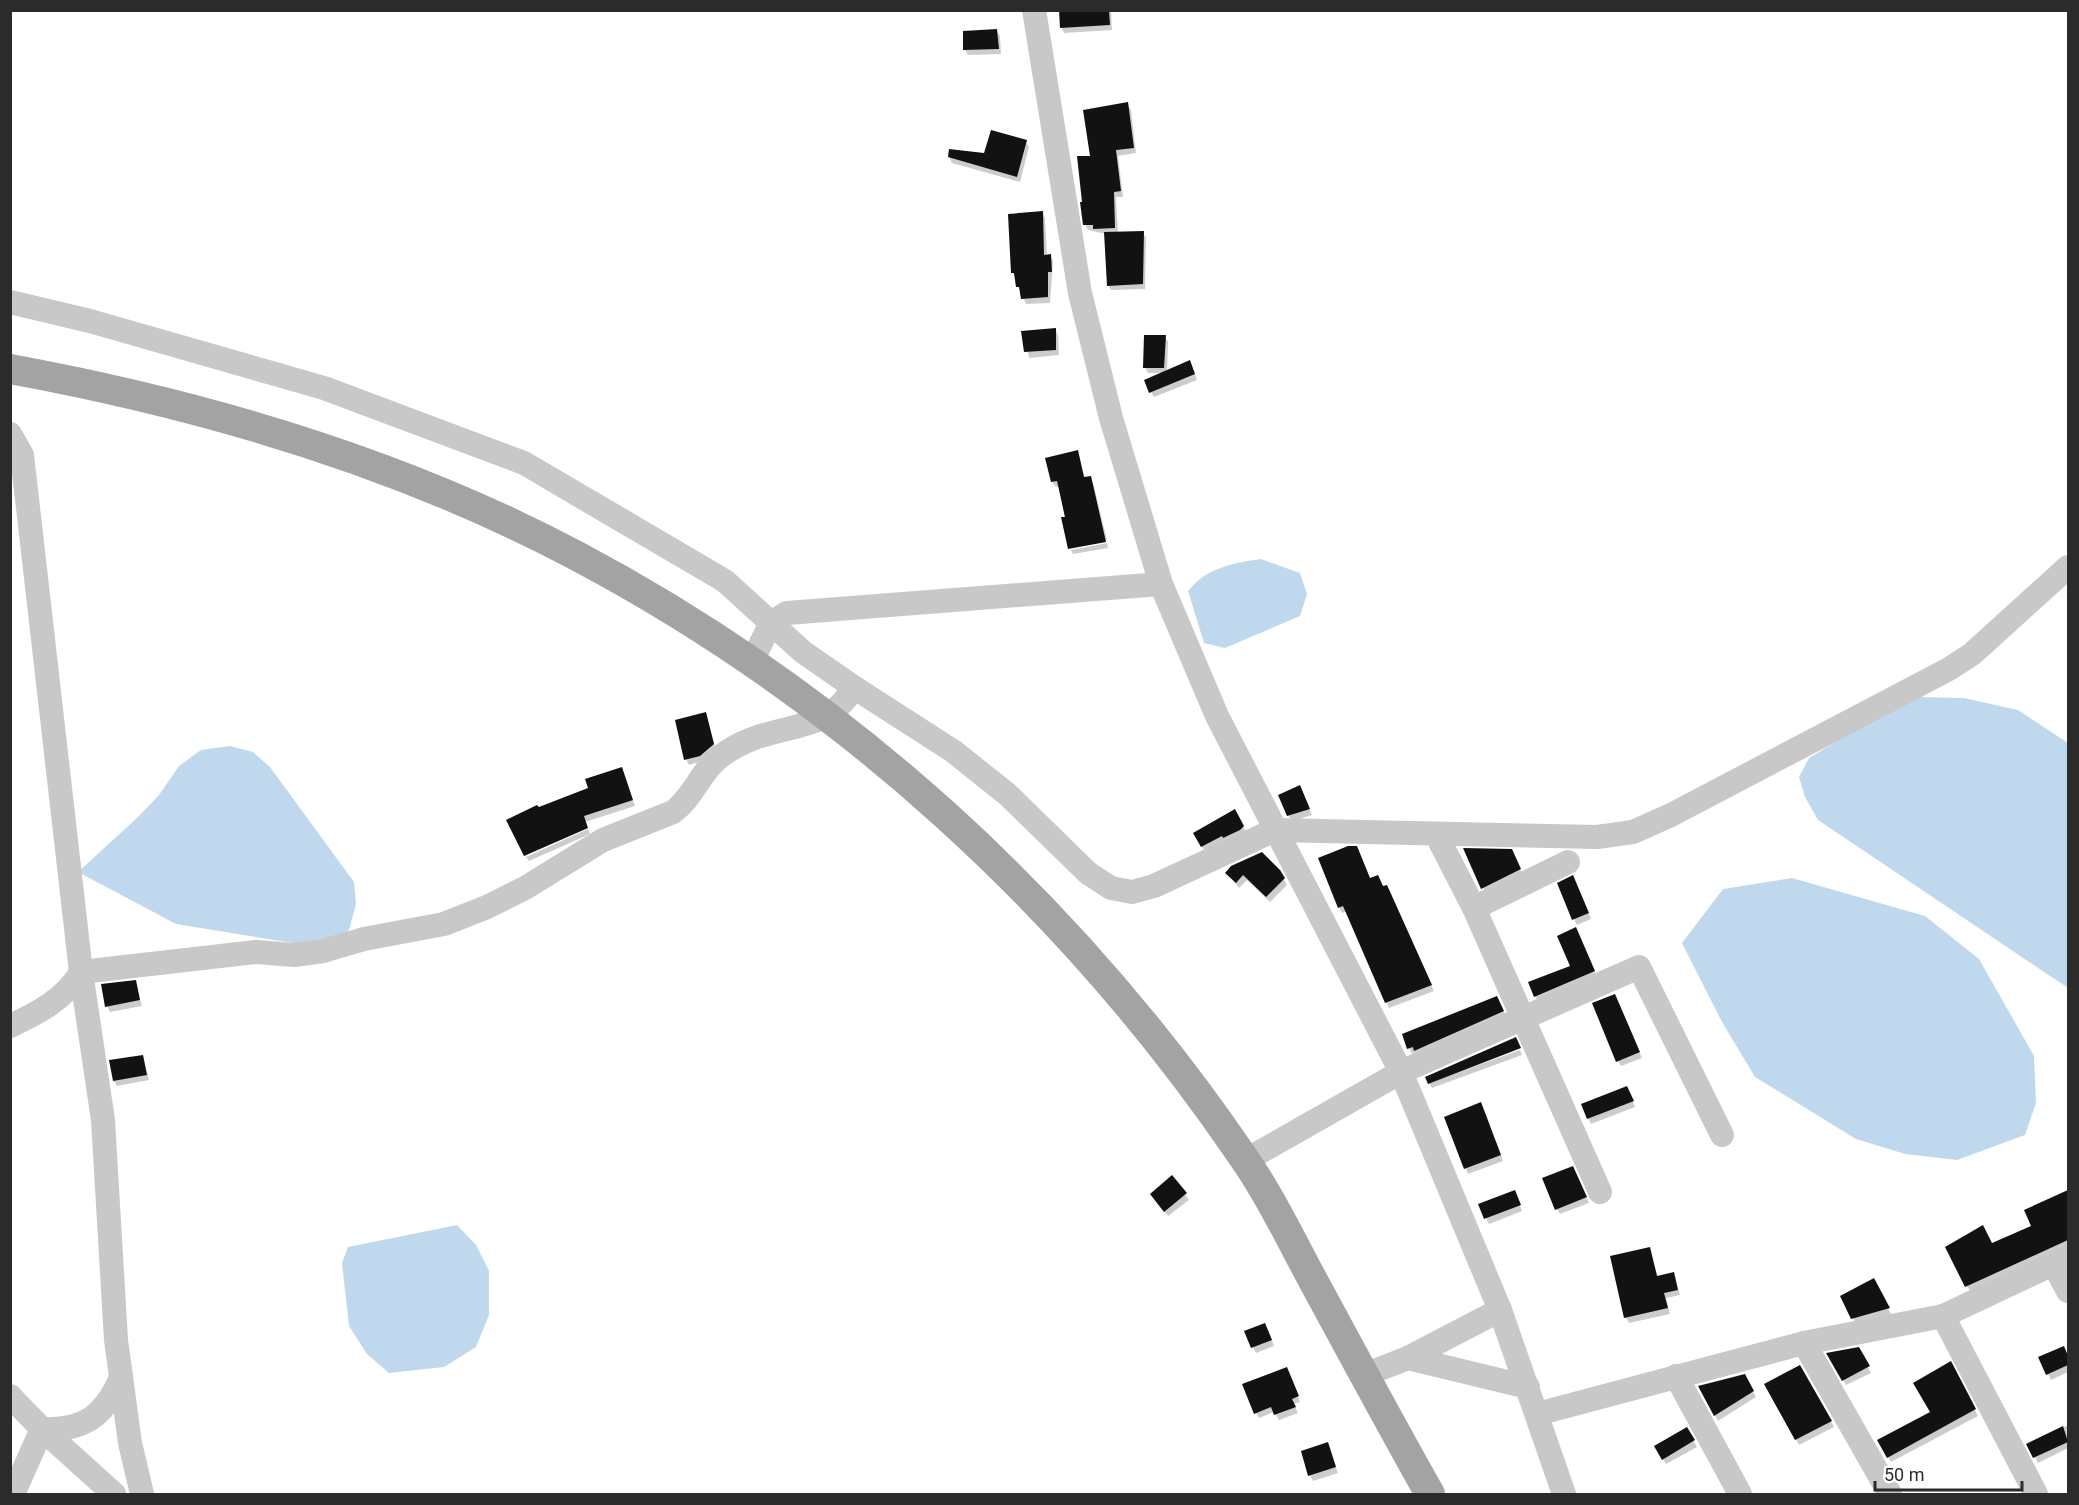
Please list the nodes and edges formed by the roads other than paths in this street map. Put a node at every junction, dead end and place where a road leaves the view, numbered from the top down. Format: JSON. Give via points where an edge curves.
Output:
{"nodes":[{"id":1,"x":1034,"y":10,"type":"edge"},
{"id":2,"x":10,"y":302,"type":"edge"},
{"id":3,"x":10,"y":369,"type":"edge"},
{"id":4,"x":10,"y":434,"type":"edge"},
{"id":5,"x":2068,"y":567,"type":"edge"},
{"id":6,"x":1161,"y":584,"type":"junction"},
{"id":7,"x":771,"y":623,"type":"junction"},
{"id":8,"x":751,"y":663,"type":"junction"},
{"id":9,"x":855,"y":688,"type":"junction"},
{"id":10,"x":827,"y":717,"type":"junction"},
{"id":11,"x":1275,"y":830,"type":"junction"},
{"id":12,"x":1436,"y":834,"type":"junction"},
{"id":13,"x":1568,"y":862,"type":"dead end"},
{"id":14,"x":1473,"y":908,"type":"junction"},
{"id":15,"x":81,"y":972,"type":"junction"},
{"id":16,"x":1521,"y":1019,"type":"junction"},
{"id":17,"x":10,"y":1026,"type":"edge"},
{"id":18,"x":1401,"y":1072,"type":"junction"},
{"id":19,"x":1722,"y":1135,"type":"dead end"},
{"id":20,"x":1246,"y":1160,"type":"junction"},
{"id":21,"x":1600,"y":1192,"type":"dead end"},
{"id":22,"x":2061,"y":1261,"type":"edge"},
{"id":23,"x":2068,"y":1292,"type":"edge"},
{"id":24,"x":1500,"y":1310,"type":"junction"},
{"id":25,"x":1943,"y":1316,"type":"junction"},
{"id":26,"x":1804,"y":1342,"type":"junction"},
{"id":27,"x":1408,"y":1358,"type":"junction"},
{"id":28,"x":1364,"y":1375,"type":"junction"},
{"id":29,"x":1676,"y":1376,"type":"junction"},
{"id":30,"x":121,"y":1378,"type":"junction"},
{"id":31,"x":1527,"y":1387,"type":"junction"},
{"id":32,"x":10,"y":1396,"type":"edge"},
{"id":33,"x":1537,"y":1414,"type":"junction"},
{"id":34,"x":42,"y":1429,"type":"junction"},
{"id":35,"x":13,"y":1494,"type":"edge"},
{"id":36,"x":114,"y":1494,"type":"edge"},
{"id":37,"x":142,"y":1494,"type":"edge"},
{"id":38,"x":1430,"y":1494,"type":"edge"},
{"id":39,"x":1564,"y":1494,"type":"edge"},
{"id":40,"x":1740,"y":1494,"type":"edge"},
{"id":41,"x":1890,"y":1494,"type":"edge"},
{"id":42,"x":2036,"y":1494,"type":"edge"}],
"edges":[{"from":1,"to":6,"type":"street","via":[[1080,293],[1111,418]]},
{"from":2,"to":7,"type":"street","via":[[324,388],[524,463],[725,581]]},
{"from":3,"to":8,"type":"main road","via":[[203,411],[303,441],[422,485],[575,555],[686,619]]},
{"from":4,"to":15,"type":"street","via":[[22,455]]},
{"from":5,"to":12,"type":"street","via":[[1972,654],[1949,669],[1633,832],[1549,838]]},
{"from":6,"to":7,"type":"street","via":[[788,614]]},
{"from":6,"to":11,"type":"street","via":[[1217,716]]},
{"from":7,"to":8,"type":"street"},
{"from":7,"to":9,"type":"street","via":[[803,652]]},
{"from":8,"to":10,"type":"main road"},
{"from":9,"to":10,"type":"street"},
{"from":9,"to":11,"type":"street","via":[[953,751],[1007,794],[1088,873],[1111,888],[1132,892],[1154,886]]},
{"from":10,"to":15,"type":"street","via":[[747,740],[709,766],[673,812],[603,840],[525,888],[444,924],[294,955],[256,952]]},
{"from":10,"to":20,"type":"main road","via":[[916,788],[1022,886],[1113,986]]},
{"from":11,"to":12,"type":"street"},
{"from":11,"to":18,"type":"street"},
{"from":12,"to":14,"type":"street"},
{"from":13,"to":14,"type":"street"},
{"from":14,"to":16,"type":"street"},
{"from":15,"to":17,"type":"street","via":[[60,998]]},
{"from":15,"to":30,"type":"street","via":[[103,1120]]},
{"from":16,"to":18,"type":"street"},
{"from":16,"to":19,"type":"street","via":[[1639,967]]},
{"from":16,"to":21,"type":"street"},
{"from":18,"to":20,"type":"street"},
{"from":18,"to":24,"type":"street"},
{"from":20,"to":28,"type":"main road"},
{"from":22,"to":23,"type":"street"},
{"from":22,"to":25,"type":"street"},
{"from":24,"to":27,"type":"street"},
{"from":24,"to":31,"type":"street"},
{"from":25,"to":26,"type":"street"},
{"from":25,"to":42,"type":"street"},
{"from":26,"to":29,"type":"street"},
{"from":26,"to":41,"type":"street"},
{"from":27,"to":28,"type":"street"},
{"from":27,"to":31,"type":"street"},
{"from":28,"to":38,"type":"main road"},
{"from":29,"to":33,"type":"street"},
{"from":29,"to":40,"type":"street"},
{"from":30,"to":34,"type":"street","via":[[105,1407],[89,1421],[69,1429]]},
{"from":30,"to":37,"type":"street"},
{"from":31,"to":33,"type":"street"},
{"from":32,"to":34,"type":"street"},
{"from":33,"to":39,"type":"street"},
{"from":34,"to":35,"type":"street"},
{"from":34,"to":36,"type":"street"}]}
